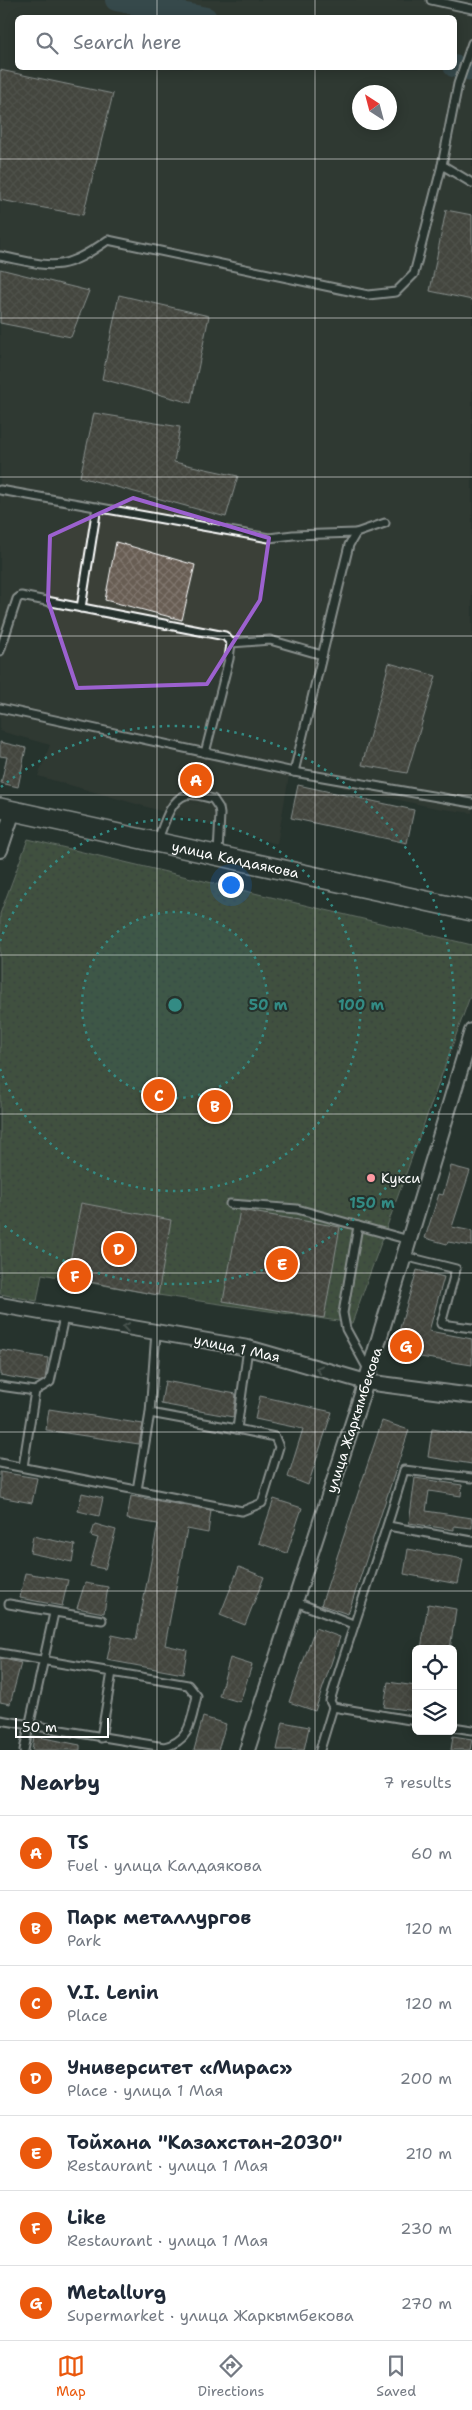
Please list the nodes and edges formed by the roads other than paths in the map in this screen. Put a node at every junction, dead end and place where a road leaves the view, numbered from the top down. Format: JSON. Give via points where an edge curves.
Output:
{"nodes":[{"id":1,"x":431,"y":0,"type":"edge"},
{"id":2,"x":472,"y":9,"type":"edge"},
{"id":3,"x":472,"y":43,"type":"edge"},
{"id":4,"x":442,"y":165,"type":"junction"},
{"id":5,"x":472,"y":183,"type":"edge"},
{"id":6,"x":0,"y":256,"type":"edge"},
{"id":7,"x":0,"y":490,"type":"edge"},
{"id":8,"x":97,"y":507,"type":"junction"},
{"id":9,"x":385,"y":523,"type":"dead end"},
{"id":10,"x":356,"y":533,"type":"junction"},
{"id":11,"x":82,"y":608,"type":"junction"},
{"id":12,"x":231,"y":644,"type":"junction"},
{"id":13,"x":0,"y":651,"type":"edge"},
{"id":14,"x":322,"y":656,"type":"junction"},
{"id":15,"x":0,"y":708,"type":"edge"},
{"id":16,"x":205,"y":753,"type":"junction"},
{"id":17,"x":294,"y":772,"type":"junction"},
{"id":18,"x":472,"y":802,"type":"edge"},
{"id":19,"x":7,"y":809,"type":"edge"},
{"id":20,"x":157,"y":842,"type":"junction"},
{"id":21,"x":0,"y":850,"type":"edge"},
{"id":22,"x":218,"y":856,"type":"junction"},
{"id":23,"x":472,"y":910,"type":"edge"},
{"id":24,"x":472,"y":1031,"type":"edge"},
{"id":25,"x":230,"y":1204,"type":"dead end"},
{"id":26,"x":358,"y":1226,"type":"junction"},
{"id":27,"x":409,"y":1240,"type":"junction"},
{"id":28,"x":404,"y":1256,"type":"junction"},
{"id":29,"x":0,"y":1305,"type":"edge"},
{"id":30,"x":64,"y":1317,"type":"junction"},
{"id":31,"x":472,"y":1328,"type":"edge"},
{"id":32,"x":156,"y":1332,"type":"junction"},
{"id":33,"x":248,"y":1348,"type":"junction"},
{"id":34,"x":368,"y":1376,"type":"junction"},
{"id":35,"x":0,"y":1386,"type":"edge"},
{"id":36,"x":35,"y":1391,"type":"junction"},
{"id":37,"x":472,"y":1396,"type":"edge"},
{"id":38,"x":150,"y":1413,"type":"junction"},
{"id":39,"x":237,"y":1429,"type":"junction"},
{"id":40,"x":0,"y":1463,"type":"edge"},
{"id":41,"x":23,"y":1467,"type":"junction"},
{"id":42,"x":472,"y":1478,"type":"edge"},
{"id":43,"x":137,"y":1490,"type":"junction"},
{"id":44,"x":388,"y":1526,"type":"junction"},
{"id":45,"x":472,"y":1541,"type":"edge"},
{"id":46,"x":296,"y":1602,"type":"junction"},
{"id":47,"x":9,"y":1604,"type":"dead end"},
{"id":48,"x":54,"y":1613,"type":"junction"},
{"id":49,"x":102,"y":1620,"type":"dead end"},
{"id":50,"x":353,"y":1624,"type":"junction"},
{"id":51,"x":0,"y":1653,"type":"edge"},
{"id":52,"x":44,"y":1661,"type":"junction"},
{"id":53,"x":112,"y":1672,"type":"junction"},
{"id":54,"x":334,"y":1706,"type":"junction"},
{"id":55,"x":0,"y":1720,"type":"edge"},
{"id":56,"x":412,"y":1720,"type":"edge"},
{"id":57,"x":30,"y":1726,"type":"junction"},
{"id":58,"x":457,"y":1728,"type":"edge"},
{"id":59,"x":472,"y":1730,"type":"edge"},
{"id":60,"x":101,"y":1738,"type":"junction"},
{"id":61,"x":24,"y":1750,"type":"edge"},
{"id":62,"x":247,"y":1750,"type":"edge"},
{"id":63,"x":320,"y":1750,"type":"edge"}],
"edges":[{"from":1,"to":2,"type":"lane"},
{"from":3,"to":4,"type":"lane","via":[[458,84]]},
{"from":4,"to":5,"type":"lane"},
{"from":4,"to":6,"type":"lane","via":[[414,274],[396,292],[368,295],[108,240],[71,263],[50,266]]},
{"from":7,"to":8,"type":"lane"},
{"from":8,"to":10,"type":"lane","via":[[269,538]]},
{"from":8,"to":11,"type":"lane"},
{"from":9,"to":10,"type":"lane"},
{"from":10,"to":14,"type":"lane","via":[[349,545]]},
{"from":11,"to":12,"type":"lane","via":[[225,636]]},
{"from":11,"to":13,"type":"lane","via":[[19,597]]},
{"from":12,"to":14,"type":"lane","via":[[270,640]]},
{"from":12,"to":16,"type":"lane"},
{"from":14,"to":17,"type":"lane"},
{"from":15,"to":16,"type":"lane"},
{"from":16,"to":17,"type":"lane"},
{"from":17,"to":18,"type":"lane"},
{"from":19,"to":20,"type":"street","name":"улица Калдаякова"},
{"from":19,"to":21,"type":"street"},
{"from":20,"to":22,"type":"street","name":"улица Калдаякова"},
{"from":20,"to":22,"type":"lane","via":[[174,804],[180,798],[193,795],[213,799],[220,814]]},
{"from":22,"to":23,"type":"street","name":"улица Калдаякова"},
{"from":24,"to":27,"type":"street","name":"улица Жаркымбекова"},
{"from":25,"to":26,"type":"lane","via":[[297,1209]]},
{"from":26,"to":27,"type":"lane"},
{"from":26,"to":34,"type":"lane","via":[[343,1313],[346,1330]]},
{"from":27,"to":28,"type":"street","name":"улица Жаркымбекова"},
{"from":28,"to":31,"type":"lane","via":[[456,1269],[441,1324]]},
{"from":28,"to":34,"type":"street","name":"улица Жаркымбекова"},
{"from":29,"to":30,"type":"street","name":"улица 1 Мая"},
{"from":32,"to":30,"type":"street","name":"улица 1 Мая","one_way":true},
{"from":30,"to":36,"type":"lane","via":[[50,1382]]},
{"from":32,"to":33,"type":"street","name":"улица 1 Мая"},
{"from":32,"to":38,"type":"lane"},
{"from":34,"to":33,"type":"street","name":"улица 1 Мая","one_way":true},
{"from":33,"to":39,"type":"lane"},
{"from":34,"to":37,"type":"street","name":"улица 1 Мая"},
{"from":34,"to":46,"type":"street","name":"улица Жаркымбекова"},
{"from":35,"to":36,"type":"lane"},
{"from":36,"to":41,"type":"lane"},
{"from":38,"to":39,"type":"lane"},
{"from":38,"to":43,"type":"lane"},
{"from":39,"to":43,"type":"lane","via":[[275,1437],[279,1447],[262,1503],[242,1511]]},
{"from":40,"to":41,"type":"lane"},
{"from":41,"to":43,"type":"lane"},
{"from":42,"to":44,"type":"lane","via":[[404,1470]]},
{"from":44,"to":45,"type":"lane"},
{"from":44,"to":50,"type":"lane"},
{"from":46,"to":50,"type":"lane"},
{"from":46,"to":62,"type":"street","name":"улица Жаркымбекова"},
{"from":47,"to":48,"type":"lane"},
{"from":48,"to":49,"type":"lane"},
{"from":48,"to":52,"type":"lane"},
{"from":50,"to":54,"type":"lane","via":[[330,1701]]},
{"from":51,"to":52,"type":"lane"},
{"from":52,"to":53,"type":"lane"},
{"from":52,"to":57,"type":"lane"},
{"from":53,"to":60,"type":"lane"},
{"from":53,"to":60,"type":"lane","via":[[188,1685],[197,1696],[188,1731],[176,1744],[164,1747]]},
{"from":54,"to":56,"type":"lane"},
{"from":54,"to":63,"type":"lane"},
{"from":55,"to":57,"type":"lane"},
{"from":57,"to":60,"type":"lane"},
{"from":57,"to":61,"type":"lane"},
{"from":58,"to":59,"type":"lane"}]}
